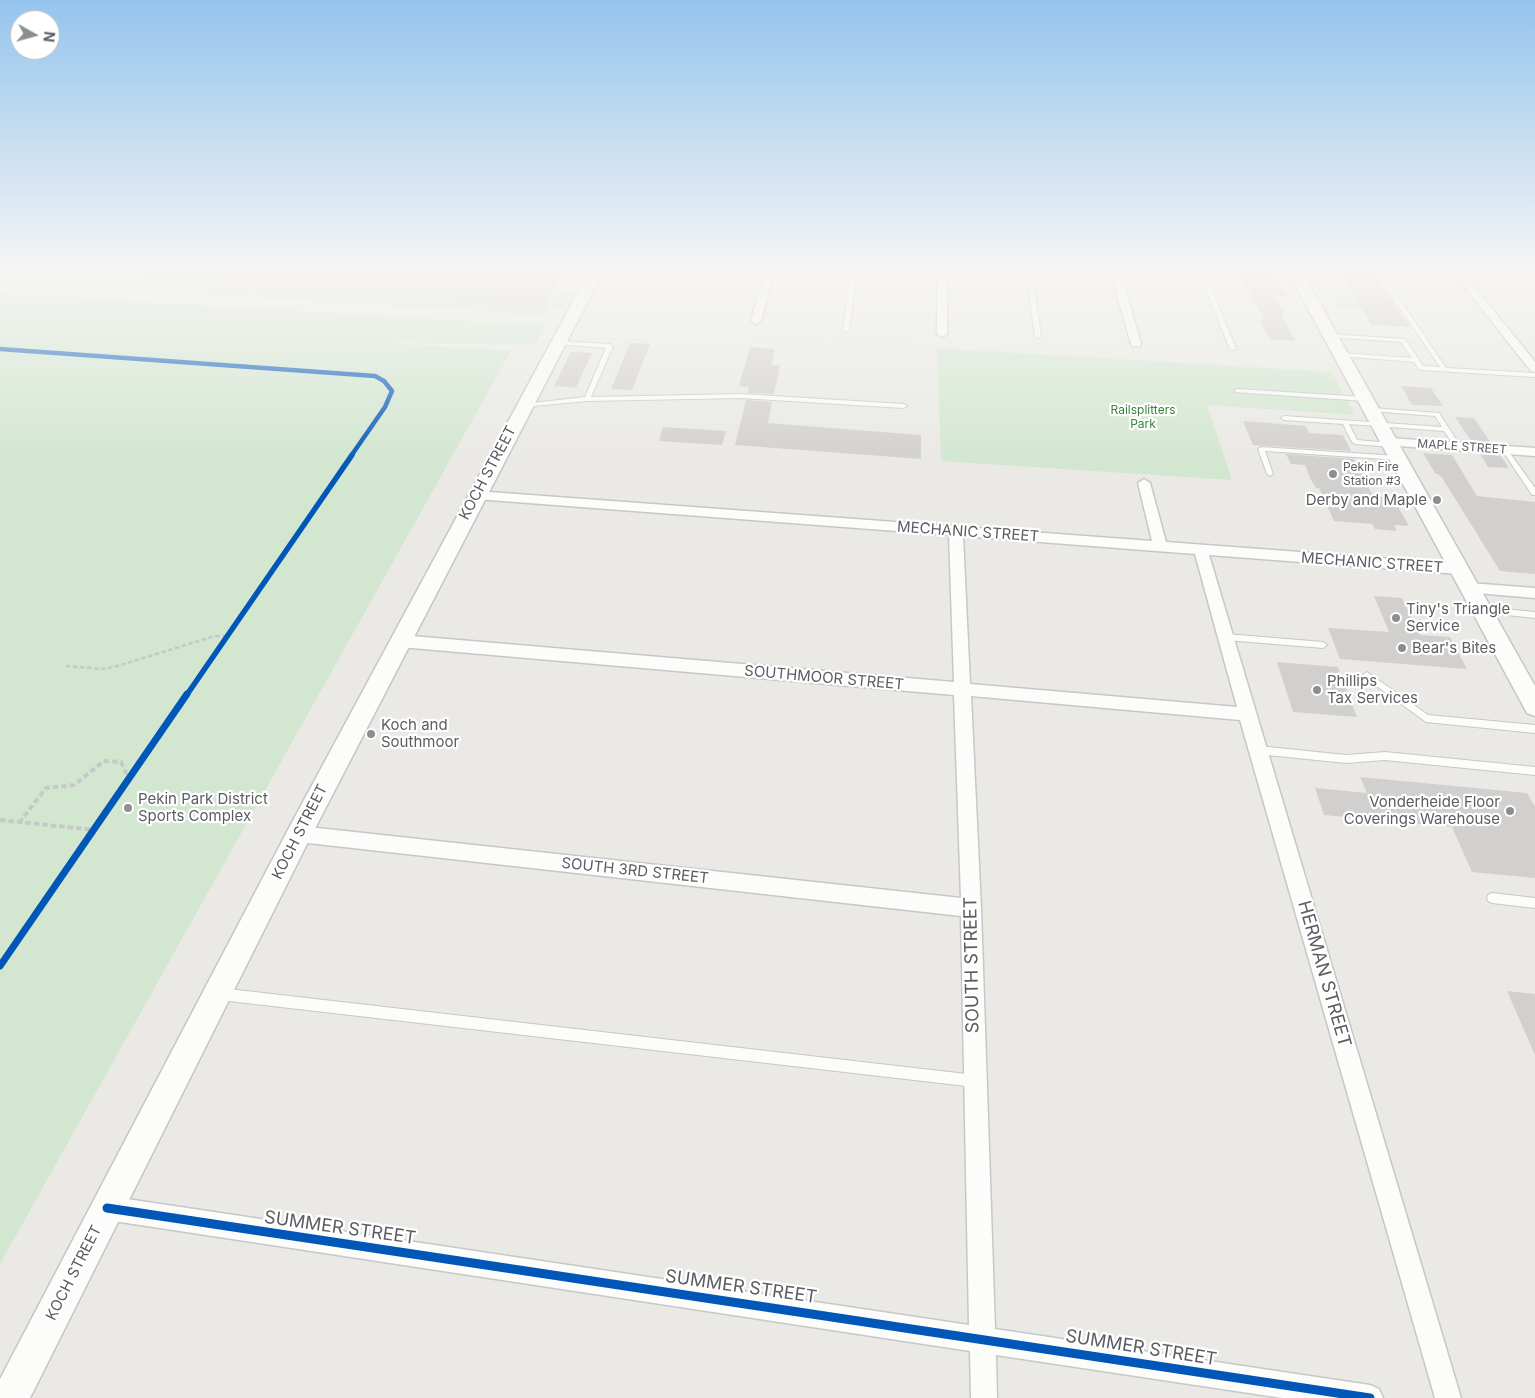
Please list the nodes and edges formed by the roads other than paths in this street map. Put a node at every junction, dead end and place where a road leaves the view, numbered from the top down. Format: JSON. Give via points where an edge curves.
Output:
{"nodes":[{"id":1,"x":562,"y":335,"type":"edge"},
{"id":2,"x":1134,"y":335,"type":"edge"},
{"id":3,"x":1227,"y":335,"type":"edge"},
{"id":4,"x":1330,"y":335,"type":"edge"},
{"id":5,"x":1334,"y":335,"type":"edge"},
{"id":6,"x":1421,"y":335,"type":"edge"},
{"id":7,"x":1508,"y":335,"type":"edge"},
{"id":8,"x":558,"y":343,"type":"junction"},
{"id":9,"x":1136,"y":344,"type":"dead end"},
{"id":10,"x":1233,"y":350,"type":"dead end"},
{"id":11,"x":1341,"y":355,"type":"junction"},
{"id":12,"x":1416,"y":360,"type":"junction"},
{"id":13,"x":1444,"y":369,"type":"junction"},
{"id":14,"x":1535,"y":369,"type":"edge"},
{"id":15,"x":1535,"y":375,"type":"edge"},
{"id":16,"x":1237,"y":391,"type":"dead end"},
{"id":17,"x":587,"y":399,"type":"junction"},
{"id":18,"x":524,"y":406,"type":"junction"},
{"id":19,"x":904,"y":406,"type":"dead end"},
{"id":20,"x":1372,"y":411,"type":"junction"},
{"id":21,"x":1284,"y":418,"type":"dead end"},
{"id":22,"x":1345,"y":422,"type":"junction"},
{"id":23,"x":1446,"y":429,"type":"junction"},
{"id":24,"x":1458,"y":447,"type":"junction"},
{"id":25,"x":1392,"y":448,"type":"junction"},
{"id":26,"x":1505,"y":450,"type":"junction"},
{"id":27,"x":1535,"y":452,"type":"edge"},
{"id":28,"x":1270,"y":474,"type":"dead end"},
{"id":29,"x":1144,"y":483,"type":"dead end"},
{"id":30,"x":1535,"y":493,"type":"edge"},
{"id":31,"x":476,"y":495,"type":"junction"},
{"id":32,"x":956,"y":531,"type":"junction"},
{"id":33,"x":1160,"y":546,"type":"junction"},
{"id":34,"x":1201,"y":550,"type":"junction"},
{"id":35,"x":1459,"y":569,"type":"junction"},
{"id":36,"x":1470,"y":588,"type":"junction"},
{"id":37,"x":1535,"y":594,"type":"edge"},
{"id":38,"x":1482,"y":610,"type":"junction"},
{"id":39,"x":1535,"y":615,"type":"edge"},
{"id":40,"x":1226,"y":637,"type":"junction"},
{"id":41,"x":400,"y":641,"type":"junction"},
{"id":42,"x":1323,"y":645,"type":"dead end"},
{"id":43,"x":1367,"y":674,"type":"dead end"},
{"id":44,"x":1528,"y":681,"type":"edge"},
{"id":45,"x":963,"y":690,"type":"junction"},
{"id":46,"x":1535,"y":707,"type":"edge"},
{"id":47,"x":1247,"y":714,"type":"junction"},
{"id":48,"x":1535,"y":729,"type":"edge"},
{"id":49,"x":1258,"y":750,"type":"junction"},
{"id":50,"x":1535,"y":771,"type":"edge"},
{"id":51,"x":299,"y":834,"type":"junction"},
{"id":52,"x":1492,"y":898,"type":"dead end"},
{"id":53,"x":1535,"y":903,"type":"edge"},
{"id":54,"x":971,"y":908,"type":"junction"},
{"id":55,"x":217,"y":994,"type":"junction"},
{"id":56,"x":975,"y":1081,"type":"junction"},
{"id":57,"x":107,"y":1208,"type":"junction"},
{"id":58,"x":981,"y":1338,"type":"junction"},
{"id":59,"x":10,"y":1398,"type":"edge"},
{"id":60,"x":984,"y":1398,"type":"edge"},
{"id":61,"x":1370,"y":1398,"type":"edge"},
{"id":62,"x":1448,"y":1398,"type":"edge"}],
"edges":[{"from":1,"to":8,"type":"street","name":"KOCH STREET"},
{"from":2,"to":9,"type":"street"},
{"from":3,"to":10,"type":"lane"},
{"from":4,"to":11,"type":"street"},
{"from":5,"to":12,"type":"lane","via":[[1403,340]]},
{"from":6,"to":13,"type":"lane"},
{"from":7,"to":14,"type":"street"},
{"from":8,"to":17,"type":"lane","via":[[610,346]]},
{"from":8,"to":18,"type":"street","name":"KOCH STREET"},
{"from":11,"to":12,"type":"lane"},
{"from":11,"to":20,"type":"street"},
{"from":12,"to":13,"type":"lane","via":[[1421,368]]},
{"from":13,"to":15,"type":"lane"},
{"from":16,"to":20,"type":"lane"},
{"from":17,"to":18,"type":"lane"},
{"from":17,"to":19,"type":"lane","via":[[741,396]]},
{"from":18,"to":31,"type":"street","name":"KOCH STREET"},
{"from":20,"to":22,"type":"lane"},
{"from":20,"to":23,"type":"lane"},
{"from":20,"to":23,"type":"lane","via":[[1437,414]]},
{"from":20,"to":25,"type":"street"},
{"from":21,"to":22,"type":"lane"},
{"from":22,"to":25,"type":"lane","via":[[1355,442]]},
{"from":23,"to":24,"type":"lane"},
{"from":24,"to":25,"type":"street","name":"MAPLE STREET"},
{"from":24,"to":26,"type":"street","name":"MAPLE STREET"},
{"from":25,"to":28,"type":"lane","via":[[1260,449]]},
{"from":25,"to":35,"type":"street"},
{"from":26,"to":27,"type":"street","name":"MAPLE STREET"},
{"from":26,"to":30,"type":"lane"},
{"from":29,"to":33,"type":"street"},
{"from":31,"to":32,"type":"street","name":"MECHANIC STREET"},
{"from":31,"to":41,"type":"street","name":"KOCH STREET"},
{"from":32,"to":33,"type":"street","name":"MECHANIC STREET"},
{"from":32,"to":45,"type":"street","name":"SOUTH STREET"},
{"from":33,"to":34,"type":"street","name":"MECHANIC STREET"},
{"from":34,"to":35,"type":"street","name":"MECHANIC STREET"},
{"from":34,"to":40,"type":"street","name":"HERMAN STREET"},
{"from":35,"to":36,"type":"street"},
{"from":36,"to":37,"type":"street"},
{"from":36,"to":38,"type":"street"},
{"from":38,"to":39,"type":"lane"},
{"from":38,"to":44,"type":"street"},
{"from":40,"to":42,"type":"lane"},
{"from":40,"to":47,"type":"street","name":"HERMAN STREET"},
{"from":41,"to":45,"type":"street","name":"SOUTHMOOR STREET"},
{"from":41,"to":51,"type":"street","name":"KOCH STREET"},
{"from":43,"to":48,"type":"lane","via":[[1426,718]]},
{"from":44,"to":46,"type":"street"},
{"from":45,"to":47,"type":"street","name":"SOUTHMOOR STREET"},
{"from":45,"to":54,"type":"street","name":"SOUTH STREET"},
{"from":47,"to":49,"type":"street","name":"HERMAN STREET"},
{"from":49,"to":50,"type":"lane","via":[[1346,759],[1385,756]]},
{"from":49,"to":62,"type":"street","name":"HERMAN STREET"},
{"from":51,"to":54,"type":"street","name":"SOUTH 3RD STREET"},
{"from":51,"to":55,"type":"street","name":"KOCH STREET"},
{"from":52,"to":53,"type":"lane"},
{"from":54,"to":56,"type":"street","name":"SOUTH STREET"},
{"from":55,"to":56,"type":"lane"},
{"from":55,"to":57,"type":"street","name":"KOCH STREET"},
{"from":56,"to":58,"type":"street","name":"SOUTH STREET"},
{"from":57,"to":58,"type":"street","name":"SUMMER STREET"},
{"from":57,"to":59,"type":"street","name":"KOCH STREET"},
{"from":58,"to":60,"type":"street","name":"SOUTH STREET"},
{"from":58,"to":61,"type":"street","name":"SUMMER STREET"}]}
